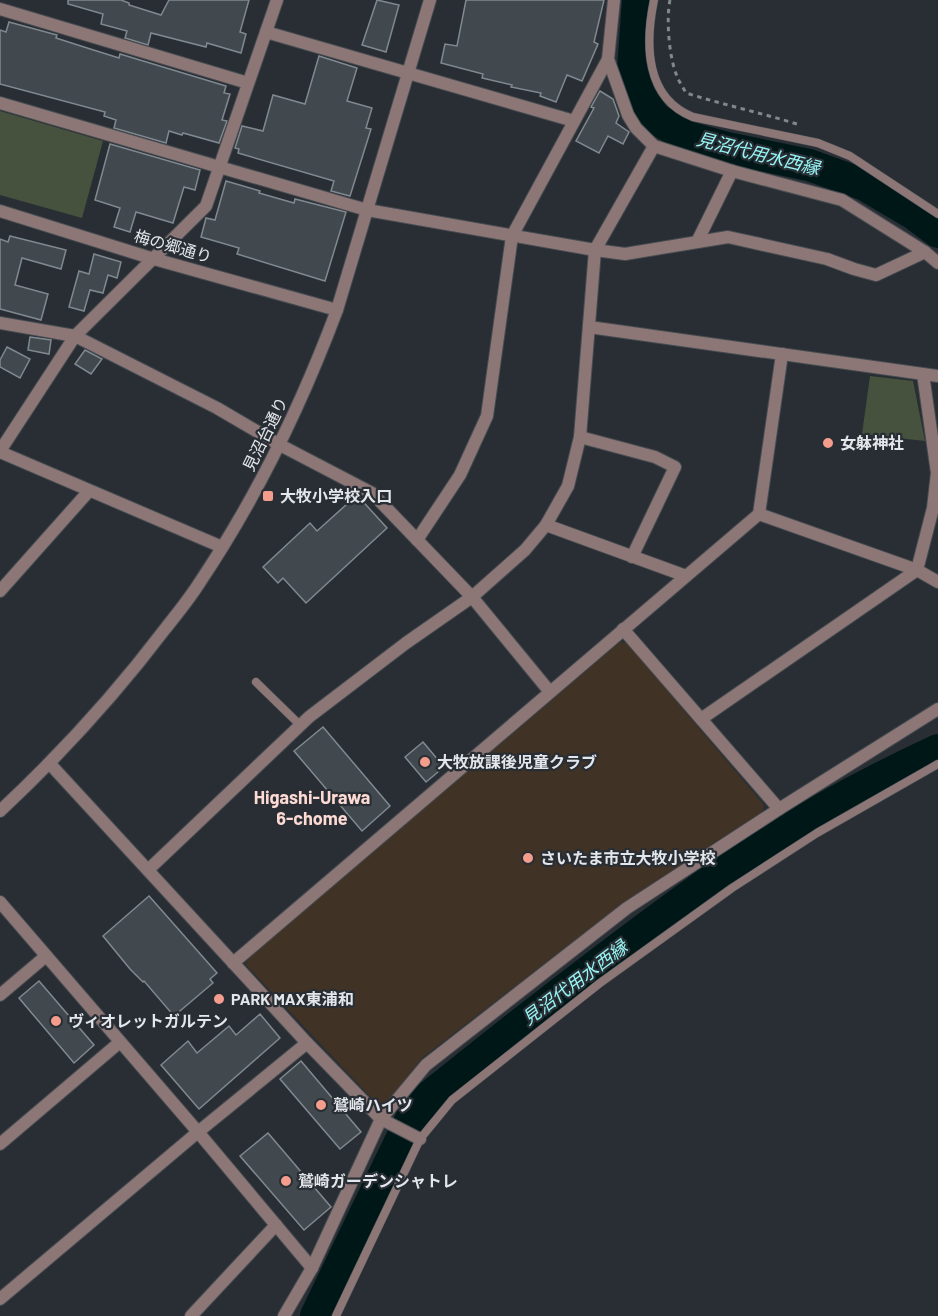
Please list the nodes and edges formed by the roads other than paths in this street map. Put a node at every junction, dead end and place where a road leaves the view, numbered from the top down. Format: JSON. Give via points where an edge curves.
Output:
{"nodes":[{"id":1,"x":277,"y":0,"type":"edge"},
{"id":2,"x":430,"y":0,"type":"edge"},
{"id":3,"x":614,"y":0,"type":"edge"},
{"id":4,"x":654,"y":0,"type":"edge"},
{"id":5,"x":0,"y":9,"type":"edge"},
{"id":6,"x":266,"y":32,"type":"junction"},
{"id":7,"x":608,"y":59,"type":"junction"},
{"id":8,"x":408,"y":73,"type":"junction"},
{"id":9,"x":248,"y":83,"type":"junction"},
{"id":10,"x":0,"y":103,"type":"edge"},
{"id":11,"x":574,"y":121,"type":"junction"},
{"id":12,"x":654,"y":146,"type":"junction"},
{"id":13,"x":219,"y":167,"type":"junction"},
{"id":14,"x":732,"y":171,"type":"junction"},
{"id":15,"x":367,"y":210,"type":"junction"},
{"id":16,"x":0,"y":211,"type":"edge"},
{"id":17,"x":938,"y":214,"type":"edge"},
{"id":18,"x":512,"y":236,"type":"junction"},
{"id":19,"x":697,"y":242,"type":"junction"},
{"id":20,"x":596,"y":250,"type":"junction"},
{"id":21,"x":925,"y":252,"type":"junction"},
{"id":22,"x":154,"y":259,"type":"junction"},
{"id":23,"x":938,"y":263,"type":"edge"},
{"id":24,"x":337,"y":310,"type":"junction"},
{"id":25,"x":0,"y":323,"type":"edge"},
{"id":26,"x":589,"y":327,"type":"junction"},
{"id":27,"x":75,"y":336,"type":"junction"},
{"id":28,"x":782,"y":354,"type":"junction"},
{"id":29,"x":923,"y":374,"type":"junction"},
{"id":30,"x":938,"y":376,"type":"edge"},
{"id":31,"x":580,"y":437,"type":"junction"},
{"id":32,"x":280,"y":445,"type":"junction"},
{"id":33,"x":0,"y":452,"type":"edge"},
{"id":34,"x":89,"y":491,"type":"junction"},
{"id":35,"x":759,"y":514,"type":"junction"},
{"id":36,"x":546,"y":525,"type":"junction"},
{"id":37,"x":417,"y":540,"type":"junction"},
{"id":38,"x":222,"y":547,"type":"junction"},
{"id":39,"x":632,"y":556,"type":"junction"},
{"id":40,"x":916,"y":570,"type":"junction"},
{"id":41,"x":686,"y":576,"type":"junction"},
{"id":42,"x":938,"y":582,"type":"edge"},
{"id":43,"x":0,"y":591,"type":"edge"},
{"id":44,"x":472,"y":597,"type":"junction"},
{"id":45,"x":623,"y":629,"type":"junction"},
{"id":46,"x":256,"y":682,"type":"dead end"},
{"id":47,"x":550,"y":692,"type":"junction"},
{"id":48,"x":938,"y":709,"type":"edge"},
{"id":49,"x":701,"y":719,"type":"junction"},
{"id":50,"x":300,"y":725,"type":"junction"},
{"id":51,"x":50,"y":764,"type":"junction"},
{"id":52,"x":938,"y":764,"type":"edge"},
{"id":53,"x":779,"y":808,"type":"junction"},
{"id":54,"x":0,"y":811,"type":"edge"},
{"id":55,"x":148,"y":870,"type":"junction"},
{"id":56,"x":0,"y":902,"type":"edge"},
{"id":57,"x":46,"y":956,"type":"junction"},
{"id":58,"x":233,"y":963,"type":"junction"},
{"id":59,"x":0,"y":995,"type":"edge"},
{"id":60,"x":120,"y":1042,"type":"junction"},
{"id":61,"x":307,"y":1043,"type":"junction"},
{"id":62,"x":381,"y":1119,"type":"junction"},
{"id":63,"x":198,"y":1132,"type":"junction"},
{"id":64,"x":420,"y":1139,"type":"junction"},
{"id":65,"x":0,"y":1144,"type":"edge"},
{"id":66,"x":276,"y":1225,"type":"junction"},
{"id":67,"x":312,"y":1268,"type":"junction"},
{"id":68,"x":0,"y":1299,"type":"edge"},
{"id":69,"x":191,"y":1316,"type":"edge"},
{"id":70,"x":284,"y":1316,"type":"edge"},
{"id":71,"x":336,"y":1316,"type":"edge"}],
"edges":[{"from":1,"to":6,"type":"street"},
{"from":2,"to":8,"type":"street","name":"見沼台通り"},
{"from":3,"to":7,"type":"street"},
{"from":4,"to":17,"type":"lane","via":[[650,54],[655,82],[666,100],[680,112],[818,143],[850,156]]},
{"from":5,"to":9,"type":"street"},
{"from":6,"to":8,"type":"street"},
{"from":6,"to":9,"type":"street"},
{"from":7,"to":11,"type":"street"},
{"from":7,"to":12,"type":"street","via":[[628,115]]},
{"from":8,"to":11,"type":"street"},
{"from":8,"to":15,"type":"street","name":"見沼台通り"},
{"from":9,"to":13,"type":"street"},
{"from":10,"to":13,"type":"street"},
{"from":11,"to":18,"type":"street"},
{"from":12,"to":14,"type":"street"},
{"from":12,"to":20,"type":"street"},
{"from":13,"to":15,"type":"street"},
{"from":13,"to":22,"type":"street","via":[[206,206]]},
{"from":14,"to":19,"type":"street"},
{"from":14,"to":21,"type":"street","via":[[842,200]]},
{"from":15,"to":18,"type":"street"},
{"from":15,"to":24,"type":"street","name":"見沼台通り"},
{"from":16,"to":22,"type":"street","name":"梅の郷通り"},
{"from":18,"to":20,"type":"street"},
{"from":18,"to":37,"type":"street","via":[[487,416],[460,475]]},
{"from":19,"to":20,"type":"street","via":[[625,254]]},
{"from":19,"to":21,"type":"street","via":[[728,237],[827,259],[876,275]]},
{"from":20,"to":26,"type":"street"},
{"from":21,"to":23,"type":"street"},
{"from":22,"to":24,"type":"street","name":"梅の郷通り"},
{"from":22,"to":27,"type":"street"},
{"from":24,"to":32,"type":"street","name":"見沼台通り"},
{"from":25,"to":27,"type":"street"},
{"from":26,"to":28,"type":"street"},
{"from":26,"to":31,"type":"street"},
{"from":27,"to":32,"type":"street","via":[[217,408]]},
{"from":27,"to":33,"type":"street"},
{"from":28,"to":29,"type":"street"},
{"from":28,"to":35,"type":"street"},
{"from":29,"to":30,"type":"street"},
{"from":29,"to":40,"type":"street","via":[[937,473],[933,508]]},
{"from":31,"to":36,"type":"street","via":[[568,486]]},
{"from":31,"to":39,"type":"street","via":[[655,457],[675,467]]},
{"from":32,"to":37,"type":"street","via":[[372,492]]},
{"from":32,"to":38,"type":"street","name":"見沼台通り"},
{"from":33,"to":34,"type":"street"},
{"from":34,"to":38,"type":"street"},
{"from":34,"to":43,"type":"street"},
{"from":35,"to":40,"type":"street"},
{"from":35,"to":41,"type":"street"},
{"from":36,"to":39,"type":"street"},
{"from":36,"to":44,"type":"street","via":[[525,550]]},
{"from":37,"to":44,"type":"street"},
{"from":38,"to":51,"type":"street","name":"見沼台通り","via":[[141,661]]},
{"from":39,"to":41,"type":"street"},
{"from":40,"to":42,"type":"street"},
{"from":40,"to":49,"type":"street"},
{"from":41,"to":45,"type":"street"},
{"from":44,"to":47,"type":"street"},
{"from":44,"to":50,"type":"street"},
{"from":45,"to":47,"type":"street"},
{"from":45,"to":49,"type":"street"},
{"from":46,"to":50,"type":"lane"},
{"from":47,"to":58,"type":"street"},
{"from":48,"to":53,"type":"street"},
{"from":49,"to":53,"type":"street"},
{"from":50,"to":55,"type":"street"},
{"from":51,"to":54,"type":"street","name":"見沼台通り"},
{"from":51,"to":55,"type":"street"},
{"from":52,"to":64,"type":"lane","via":[[817,833],[722,894],[600,983],[452,1100]]},
{"from":53,"to":62,"type":"street","via":[[627,908],[426,1065]]},
{"from":55,"to":58,"type":"street"},
{"from":56,"to":57,"type":"street"},
{"from":57,"to":59,"type":"street"},
{"from":57,"to":60,"type":"street"},
{"from":58,"to":61,"type":"street"},
{"from":60,"to":63,"type":"street"},
{"from":60,"to":65,"type":"street"},
{"from":61,"to":62,"type":"street"},
{"from":61,"to":63,"type":"street"},
{"from":62,"to":64,"type":"street"},
{"from":62,"to":67,"type":"street"},
{"from":63,"to":66,"type":"street"},
{"from":63,"to":68,"type":"street"},
{"from":64,"to":71,"type":"lane"},
{"from":66,"to":67,"type":"street"},
{"from":66,"to":69,"type":"street"},
{"from":67,"to":70,"type":"street"}]}
